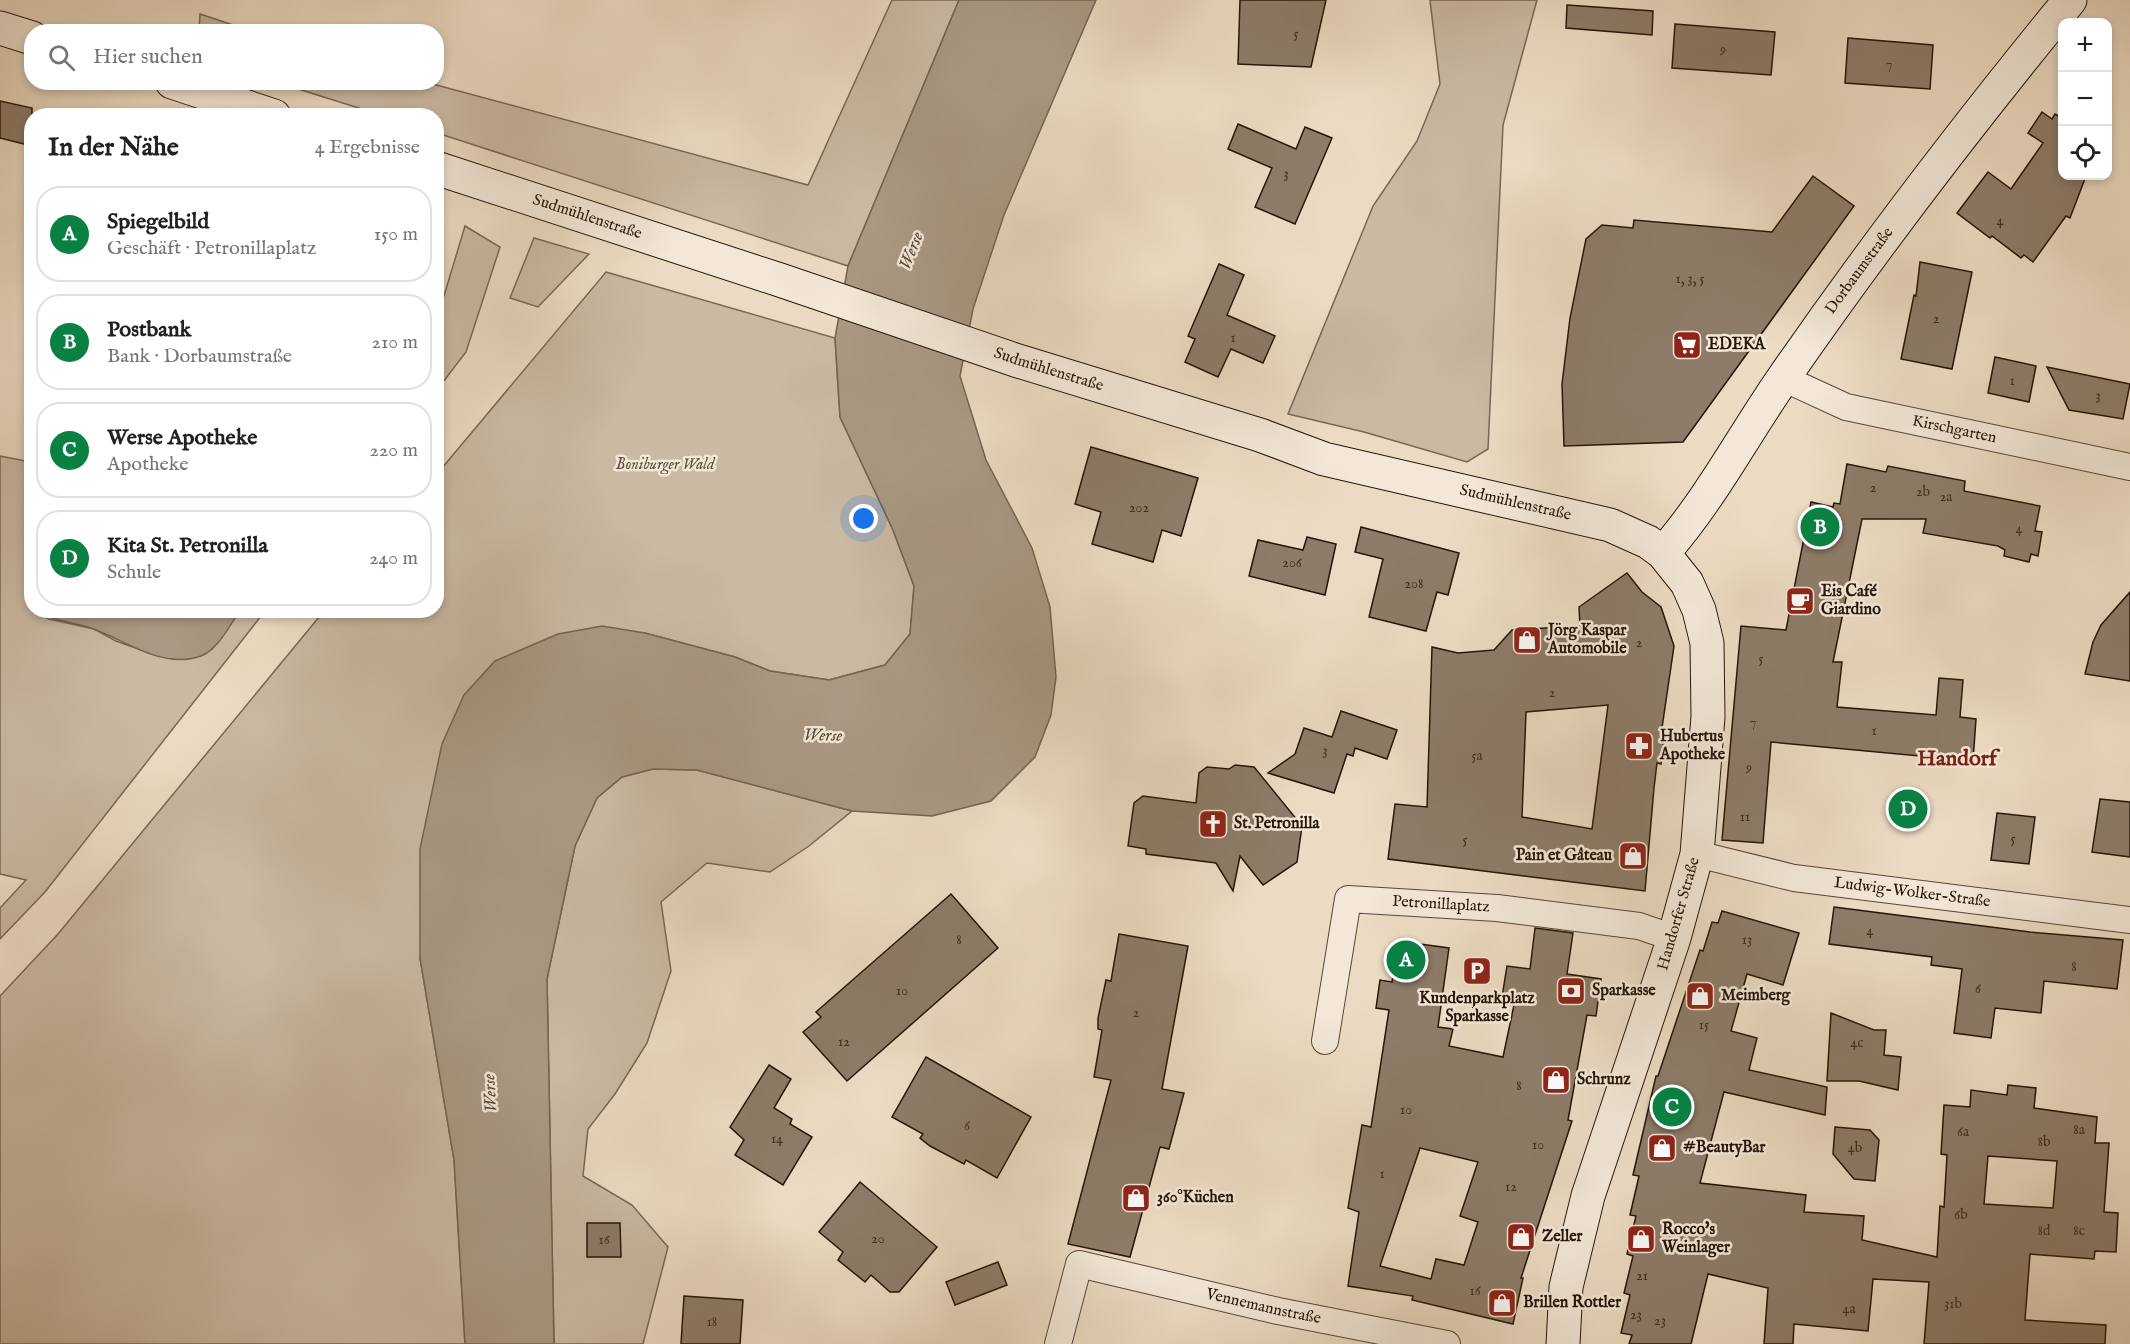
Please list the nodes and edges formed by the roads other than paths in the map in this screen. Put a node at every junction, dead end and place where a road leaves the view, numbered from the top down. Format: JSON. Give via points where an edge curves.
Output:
{"nodes":[{"id":1,"x":2070,"y":0,"type":"edge"},
{"id":2,"x":0,"y":28,"type":"edge"},
{"id":3,"x":24,"y":36,"type":"edge"},
{"id":4,"x":196,"y":90,"type":"edge"},
{"id":5,"x":250,"y":108,"type":"edge"},
{"id":6,"x":444,"y":171,"type":"edge"},
{"id":7,"x":1783,"y":378,"type":"junction"},
{"id":8,"x":2130,"y":467,"type":"edge"},
{"id":9,"x":1663,"y":553,"type":"junction"},
{"id":10,"x":1697,"y":854,"type":"junction"},
{"id":11,"x":2130,"y":920,"type":"edge"},
{"id":12,"x":1674,"y":938,"type":"junction"},
{"id":13,"x":1325,"y":1041,"type":"dead end"},
{"id":14,"x":1058,"y":1344,"type":"edge"},
{"id":15,"x":1446,"y":1344,"type":"edge"},
{"id":16,"x":1563,"y":1344,"type":"edge"}],
"edges":[{"from":1,"to":7,"type":"street","name":"Dorbaumstraße","via":[[1921,186]]},
{"from":2,"to":3,"type":"street"},
{"from":4,"to":5,"type":"street"},
{"from":6,"to":9,"type":"street","name":"Sudmühlenstraße","via":[[1324,459],[1610,525]]},
{"from":7,"to":8,"type":"street","name":"Kirschgarten","via":[[1846,407]]},
{"from":7,"to":9,"type":"street","name":"Dorbaumstraße","via":[[1705,500]]},
{"from":9,"to":10,"type":"street","name":"Handorfer Straße","via":[[1687,584],[1699,610],[1707,643],[1708,707]]},
{"from":10,"to":11,"type":"street","name":"Ludwig-Wolker-Straße","via":[[1794,878]]},
{"from":10,"to":12,"type":"street","name":"Handorfer Straße"},
{"from":12,"to":13,"type":"street","name":"Petronillaplatz","via":[[1639,926],[1497,908],[1348,899]]},
{"from":12,"to":16,"type":"street","name":"Handorfer Straße","via":[[1578,1235],[1566,1287]]},
{"from":14,"to":15,"type":"street","name":"Vennemannstraße","via":[[1079,1264]]}]}
